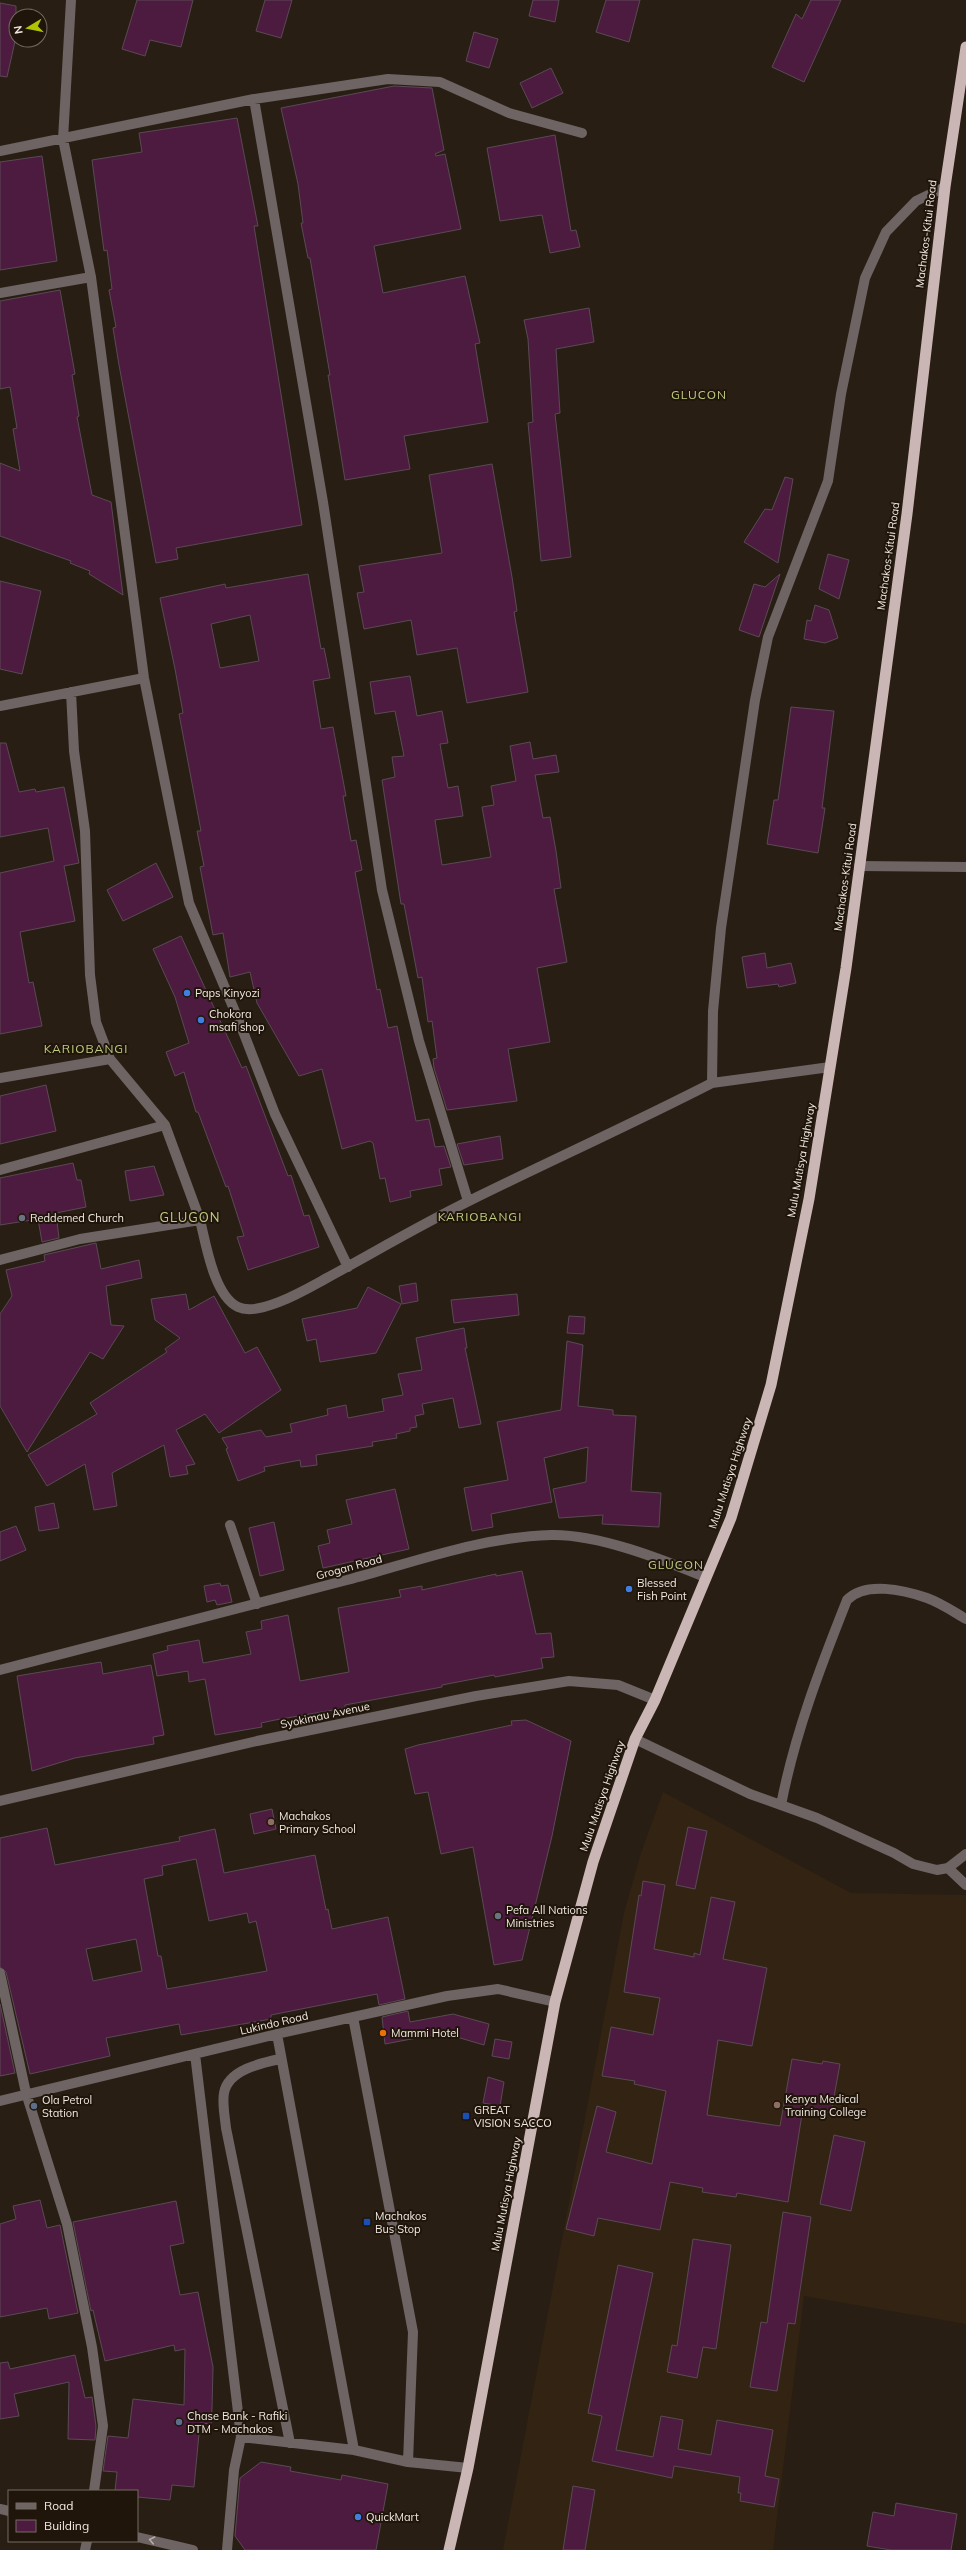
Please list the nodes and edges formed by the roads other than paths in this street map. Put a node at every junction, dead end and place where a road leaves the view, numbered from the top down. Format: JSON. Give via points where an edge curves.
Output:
{"nodes":[{"id":1,"x":71,"y":0,"type":"edge"},
{"id":2,"x":966,"y":47,"type":"edge"},
{"id":3,"x":254,"y":99,"type":"junction"},
{"id":4,"x":582,"y":133,"type":"dead end"},
{"id":5,"x":63,"y":140,"type":"junction"},
{"id":6,"x":0,"y":151,"type":"edge"},
{"id":7,"x":944,"y":186,"type":"junction"},
{"id":8,"x":91,"y":277,"type":"junction"},
{"id":9,"x":0,"y":293,"type":"edge"},
{"id":10,"x":144,"y":678,"type":"junction"},
{"id":11,"x":71,"y":692,"type":"junction"},
{"id":12,"x":0,"y":706,"type":"edge"},
{"id":13,"x":859,"y":866,"type":"junction"},
{"id":14,"x":966,"y":867,"type":"edge"},
{"id":15,"x":110,"y":1058,"type":"junction"},
{"id":16,"x":830,"y":1067,"type":"junction"},
{"id":17,"x":0,"y":1078,"type":"edge"},
{"id":18,"x":712,"y":1083,"type":"junction"},
{"id":19,"x":165,"y":1125,"type":"junction"},
{"id":20,"x":0,"y":1170,"type":"edge"},
{"id":21,"x":468,"y":1202,"type":"junction"},
{"id":22,"x":200,"y":1220,"type":"junction"},
{"id":23,"x":0,"y":1260,"type":"edge"},
{"id":24,"x":348,"y":1267,"type":"junction"},
{"id":25,"x":230,"y":1525,"type":"dead end"},
{"id":26,"x":705,"y":1578,"type":"junction"},
{"id":27,"x":257,"y":1604,"type":"junction"},
{"id":28,"x":966,"y":1619,"type":"edge"},
{"id":29,"x":0,"y":1670,"type":"edge"},
{"id":30,"x":655,"y":1700,"type":"junction"},
{"id":31,"x":635,"y":1739,"type":"junction"},
{"id":32,"x":0,"y":1801,"type":"edge"},
{"id":33,"x":781,"y":1805,"type":"junction"},
{"id":34,"x":966,"y":1854,"type":"edge"},
{"id":35,"x":948,"y":1868,"type":"junction"},
{"id":36,"x":966,"y":1885,"type":"edge"},
{"id":37,"x":0,"y":1973,"type":"edge"},
{"id":38,"x":555,"y":2002,"type":"junction"},
{"id":39,"x":353,"y":2017,"type":"junction"},
{"id":40,"x":276,"y":2034,"type":"junction"},
{"id":41,"x":195,"y":2054,"type":"junction"},
{"id":42,"x":280,"y":2059,"type":"junction"},
{"id":43,"x":26,"y":2093,"type":"junction"},
{"id":44,"x":0,"y":2101,"type":"edge"},
{"id":45,"x":241,"y":2437,"type":"junction"},
{"id":46,"x":290,"y":2443,"type":"junction"},
{"id":47,"x":354,"y":2450,"type":"junction"},
{"id":48,"x":408,"y":2462,"type":"junction"},
{"id":49,"x":468,"y":2468,"type":"junction"},
{"id":50,"x":94,"y":2490,"type":"edge"},
{"id":51,"x":138,"y":2537,"type":"edge"},
{"id":52,"x":193,"y":2550,"type":"edge"},
{"id":53,"x":227,"y":2550,"type":"edge"},
{"id":54,"x":449,"y":2550,"type":"edge"}],
"edges":[{"from":1,"to":5,"type":"street"},
{"from":2,"to":7,"type":"highway","name":"Machakos-Kitui Road"},
{"from":3,"to":4,"type":"street","via":[[388,79],[440,82],[509,113]]},
{"from":3,"to":5,"type":"street"},
{"from":3,"to":21,"type":"street","via":[[323,502],[382,890],[419,1040]]},
{"from":5,"to":6,"type":"street"},
{"from":5,"to":8,"type":"street"},
{"from":7,"to":13,"type":"highway","name":"Machakos-Kitui Road","via":[[907,514]]},
{"from":7,"to":18,"type":"street","via":[[916,201],[886,232],[865,278],[840,394],[828,481],[768,637],[755,700],[721,928],[713,1011]]},
{"from":8,"to":9,"type":"street"},
{"from":8,"to":10,"type":"street"},
{"from":10,"to":11,"type":"street"},
{"from":10,"to":24,"type":"street","via":[[189,903],[275,1114]]},
{"from":11,"to":12,"type":"street"},
{"from":11,"to":15,"type":"street","via":[[74,751],[86,831],[90,975],[96,1022]]},
{"from":13,"to":14,"type":"street"},
{"from":13,"to":16,"type":"highway","name":"Machakos-Kitui Road"},
{"from":15,"to":17,"type":"street"},
{"from":15,"to":19,"type":"street"},
{"from":16,"to":18,"type":"street"},
{"from":16,"to":26,"type":"highway","name":"Mulu Mutisya Highway","via":[[809,1199],[771,1385],[731,1518]]},
{"from":18,"to":21,"type":"street","via":[[598,1141]]},
{"from":19,"to":20,"type":"street"},
{"from":19,"to":22,"type":"street"},
{"from":21,"to":24,"type":"street"},
{"from":22,"to":23,"type":"street","via":[[80,1239]]},
{"from":22,"to":24,"type":"street","via":[[211,1264],[226,1300],[238,1307],[252,1310],[268,1306]]},
{"from":25,"to":27,"type":"street"},
{"from":26,"to":27,"type":"street","name":"Grogan Road","via":[[665,1561],[584,1538],[551,1535],[480,1542]]},
{"from":26,"to":30,"type":"highway","name":"Mulu Mutisya Highway"},
{"from":27,"to":29,"type":"street","name":"Grogan Road"},
{"from":28,"to":33,"type":"street","via":[[928,1598],[902,1592],[868,1589],[854,1592],[847,1600],[808,1699],[787,1772]]},
{"from":30,"to":31,"type":"highway","name":"Mulu Mutisya Highway"},
{"from":30,"to":32,"type":"street","name":"Syokimau Avenue","via":[[618,1685],[569,1681],[476,1696],[257,1741]]},
{"from":31,"to":33,"type":"street","via":[[750,1794]]},
{"from":31,"to":38,"type":"highway","name":"Mulu Mutisya Highway","via":[[593,1862]]},
{"from":33,"to":35,"type":"street","via":[[817,1818],[913,1864],[937,1870]]},
{"from":34,"to":35,"type":"street"},
{"from":35,"to":36,"type":"street"},
{"from":37,"to":43,"type":"street"},
{"from":38,"to":39,"type":"street","name":"Lukindo Road","via":[[498,1989],[447,1996]]},
{"from":38,"to":49,"type":"highway","name":"Mulu Mutisya Highway"},
{"from":39,"to":40,"type":"street","name":"Lukindo Road"},
{"from":39,"to":48,"type":"street","via":[[413,2332]]},
{"from":40,"to":41,"type":"street","name":"Lukindo Road"},
{"from":40,"to":42,"type":"street"},
{"from":41,"to":43,"type":"street","name":"Lukindo Road"},
{"from":41,"to":45,"type":"street"},
{"from":42,"to":46,"type":"street","via":[[254,2065],[234,2077],[224,2093],[226,2128]]},
{"from":42,"to":47,"type":"street"},
{"from":43,"to":44,"type":"street","name":"Lukindo Road"},
{"from":43,"to":50,"type":"street","via":[[67,2224],[92,2347],[103,2426]]},
{"from":45,"to":46,"type":"street"},
{"from":45,"to":53,"type":"street","via":[[234,2470]]},
{"from":46,"to":47,"type":"street"},
{"from":47,"to":48,"type":"street"},
{"from":48,"to":49,"type":"street"},
{"from":49,"to":54,"type":"highway","name":"Mulu Mutisya Highway"},
{"from":52,"to":51,"type":"street","one_way":true}]}
